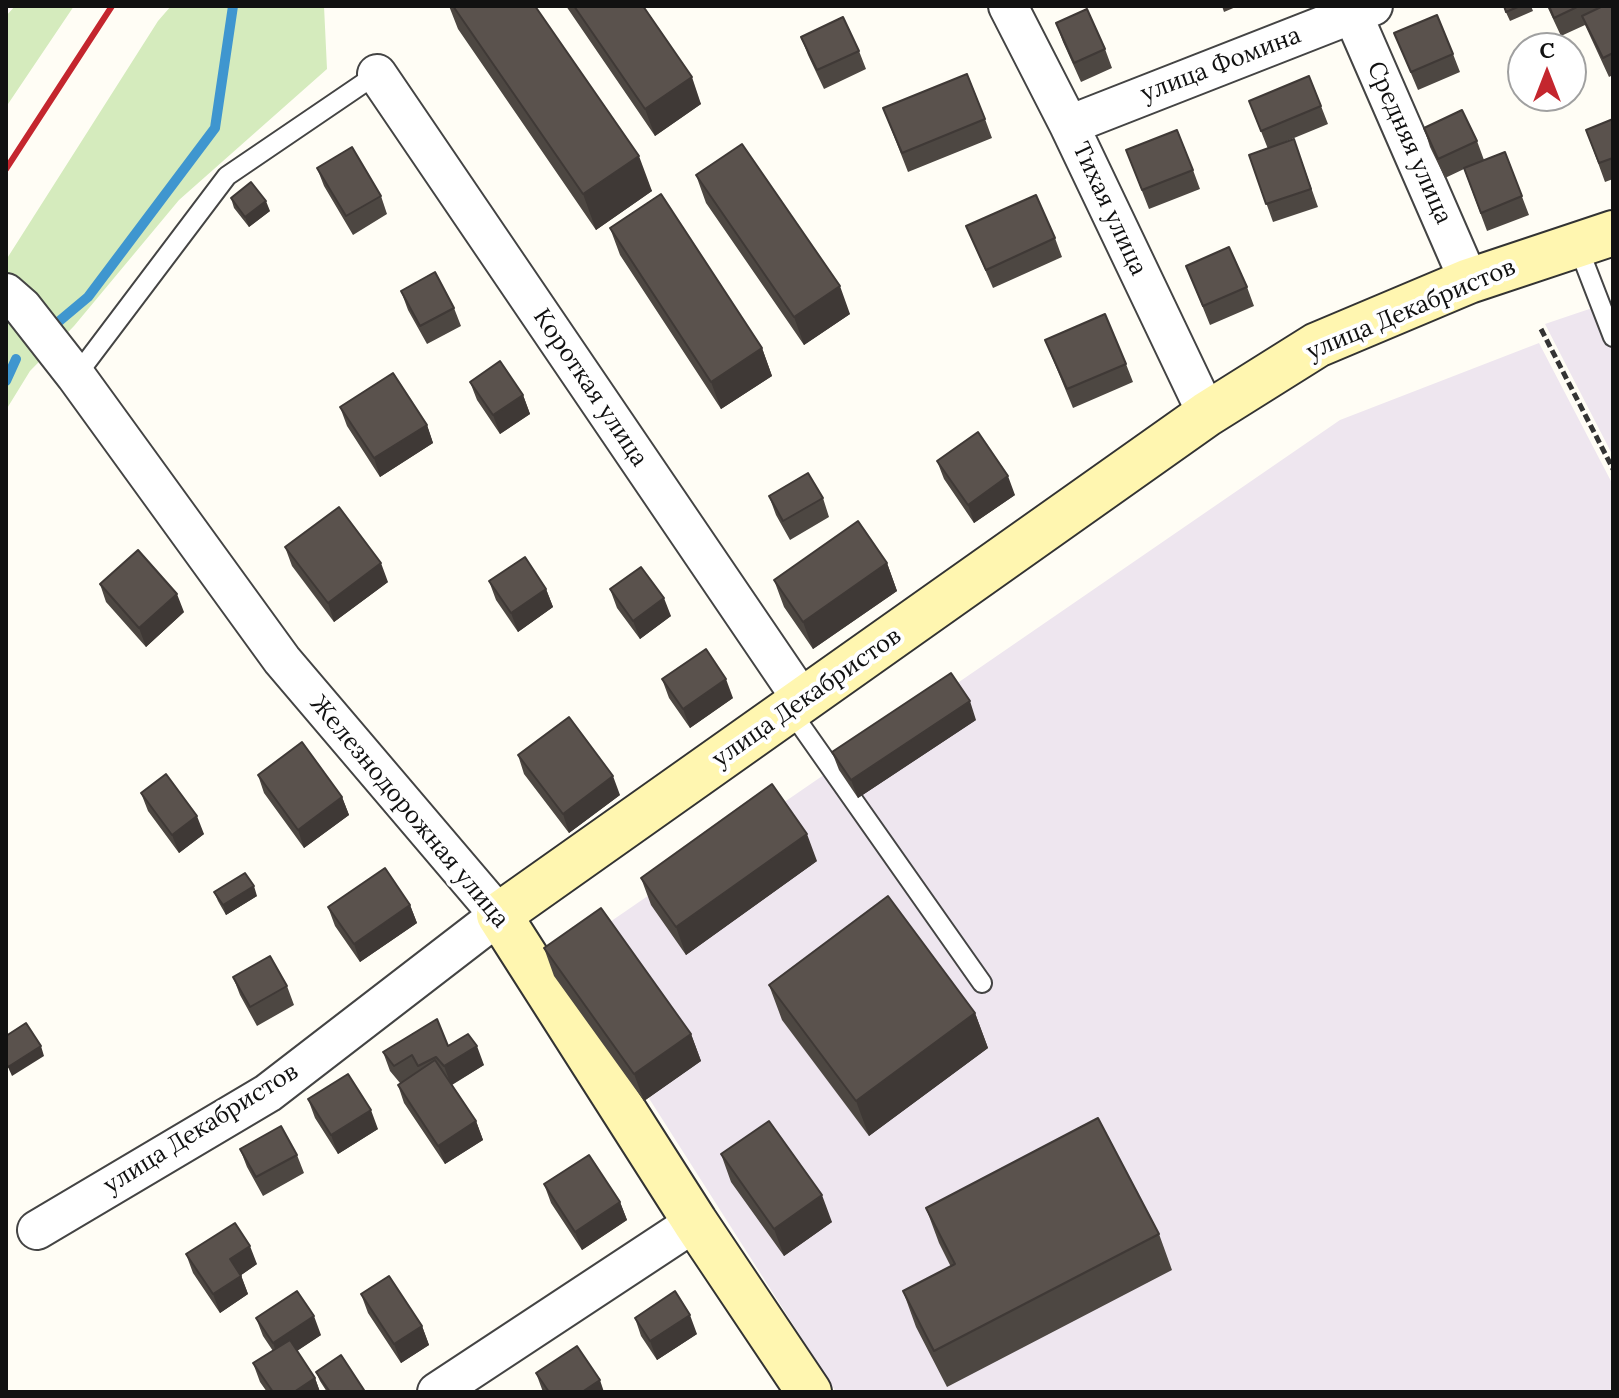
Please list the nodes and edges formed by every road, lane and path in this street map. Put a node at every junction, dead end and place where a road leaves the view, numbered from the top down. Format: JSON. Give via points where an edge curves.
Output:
{"nodes":[{"id":1,"x":1008,"y":6,"type":"edge"},
{"id":2,"x":1358,"y":9,"type":"edge"},
{"id":3,"x":377,"y":74,"type":"joint"},
{"id":4,"x":1069,"y":125,"type":"junction"},
{"id":5,"x":1595,"y":238,"type":"edge"},
{"id":6,"x":1469,"y":281,"type":"junction"},
{"id":7,"x":6,"y":293,"type":"edge"},
{"id":8,"x":1541,"y":329,"type":"dead end"},
{"id":9,"x":1613,"y":337,"type":"edge"},
{"id":10,"x":76,"y":376,"type":"junction"},
{"id":11,"x":1207,"y":414,"type":"junction"},
{"id":12,"x":1613,"y":469,"type":"edge"},
{"id":13,"x":796,"y":706,"type":"junction"},
{"id":14,"x":499,"y":915,"type":"junction"},
{"id":15,"x":982,"y":983,"type":"dead end"},
{"id":16,"x":695,"y":1222,"type":"junction"},
{"id":17,"x":37,"y":1230,"type":"dead end"},
{"id":18,"x":437,"y":1392,"type":"edge"},
{"id":19,"x":809,"y":1392,"type":"edge"}],
"edges":[{"from":1,"to":4,"type":"street","name":"Тихая улица"},
{"from":2,"to":4,"type":"street","name":"улица Фомина"},
{"from":2,"to":6,"type":"street","name":"Средняя улица"},
{"from":3,"to":10,"type":"lane","via":[[227,176]]},
{"from":3,"to":13,"type":"street","name":"Короткая улица"},
{"from":4,"to":11,"type":"street","name":"Тихая улица"},
{"from":5,"to":6,"type":"street","name":"улица Декабристов"},
{"from":5,"to":9,"type":"lane"},
{"from":6,"to":11,"type":"street","name":"улица Декабристов","via":[[1317,345]]},
{"from":7,"to":10,"type":"street","name":"Железнодорожная улица"},
{"from":8,"to":12,"type":"path"},
{"from":10,"to":14,"type":"street","name":"Железнодорожная улица","via":[[282,660]]},
{"from":11,"to":13,"type":"street","name":"улица Декабристов"},
{"from":13,"to":14,"type":"street","name":"улица Декабристов"},
{"from":13,"to":15,"type":"lane"},
{"from":14,"to":16,"type":"street","name":"Железнодорожная улица"},
{"from":14,"to":17,"type":"street","name":"улица Декабристов","via":[[268,1093]]},
{"from":16,"to":18,"type":"street"},
{"from":16,"to":19,"type":"street","name":"Железнодорожная улица"}]}
